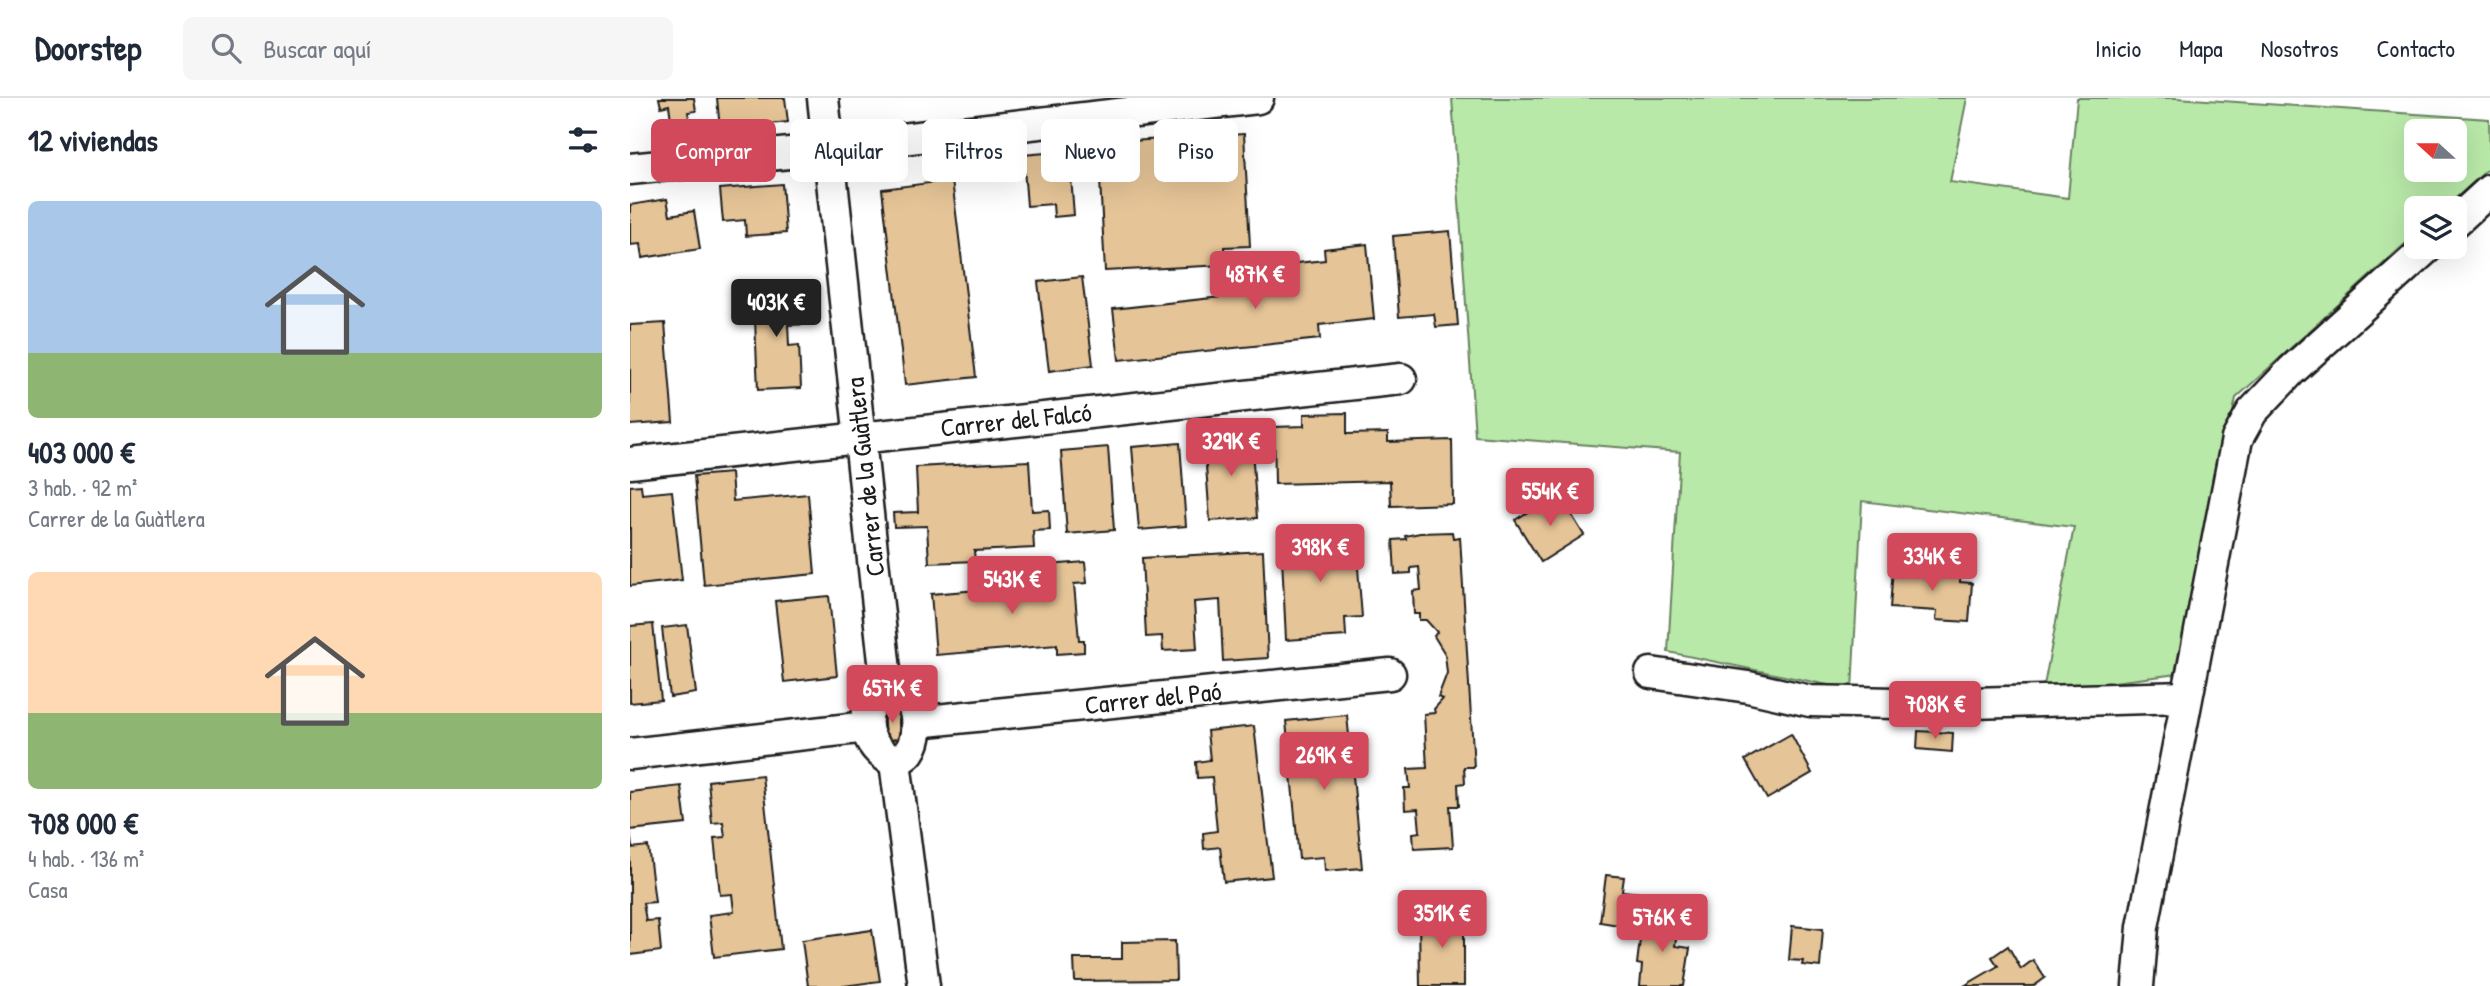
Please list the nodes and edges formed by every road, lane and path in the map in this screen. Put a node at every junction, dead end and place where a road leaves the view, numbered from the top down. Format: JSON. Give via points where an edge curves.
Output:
{"nodes":[{"id":1,"x":823,"y":98,"type":"edge"},
{"id":2,"x":1258,"y":98,"type":"edge"},
{"id":3,"x":825,"y":119,"type":"edge"},
{"id":4,"x":908,"y":138,"type":"edge"},
{"id":5,"x":790,"y":153,"type":"edge"},
{"id":6,"x":630,"y":170,"type":"edge"},
{"id":7,"x":833,"y":182,"type":"edge"},
{"id":8,"x":2490,"y":190,"type":"edge"},
{"id":9,"x":2467,"y":211,"type":"edge"},
{"id":10,"x":2415,"y":259,"type":"edge"},
{"id":11,"x":1401,"y":379,"type":"dead end"},
{"id":12,"x":861,"y":437,"type":"junction"},
{"id":13,"x":630,"y":463,"type":"edge"},
{"id":14,"x":1651,"y":673,"type":"dead end"},
{"id":15,"x":1390,"y":674,"type":"dead end"},
{"id":16,"x":887,"y":689,"type":"junction"},
{"id":17,"x":2186,"y":696,"type":"junction"},
{"id":18,"x":917,"y":722,"type":"junction"},
{"id":19,"x":867,"y":727,"type":"junction"},
{"id":20,"x":630,"y":754,"type":"edge"},
{"id":21,"x":895,"y":762,"type":"junction"},
{"id":22,"x":923,"y":986,"type":"edge"},
{"id":23,"x":2138,"y":986,"type":"edge"}],
"edges":[{"from":1,"to":3,"type":"street","name":"Carrer de la Guàtlera"},
{"from":2,"to":4,"type":"street"},
{"from":5,"to":6,"type":"street"},
{"from":7,"to":12,"type":"street","name":"Carrer de la Guàtlera"},
{"from":8,"to":9,"type":"street"},
{"from":10,"to":17,"type":"street","via":[[2292,370],[2252,412],[2237,439]]},
{"from":11,"to":12,"type":"street","name":"Carrer del Falcó"},
{"from":12,"to":13,"type":"street","name":"Carrer del Falcó"},
{"from":12,"to":16,"type":"street","name":"Carrer de la Guàtlera"},
{"from":14,"to":17,"type":"street","via":[[1810,701],[1937,705]]},
{"from":15,"to":18,"type":"street","name":"Carrer del Paó"},
{"from":16,"to":18,"type":"street","via":[[912,704]]},
{"from":16,"to":19,"type":"street","via":[[869,708]]},
{"from":17,"to":23,"type":"street","via":[[2143,927]]},
{"from":18,"to":21,"type":"street","via":[[909,753]]},
{"from":19,"to":20,"type":"street"},
{"from":19,"to":21,"type":"street","via":[[870,742]]},
{"from":21,"to":22,"type":"street"}]}
